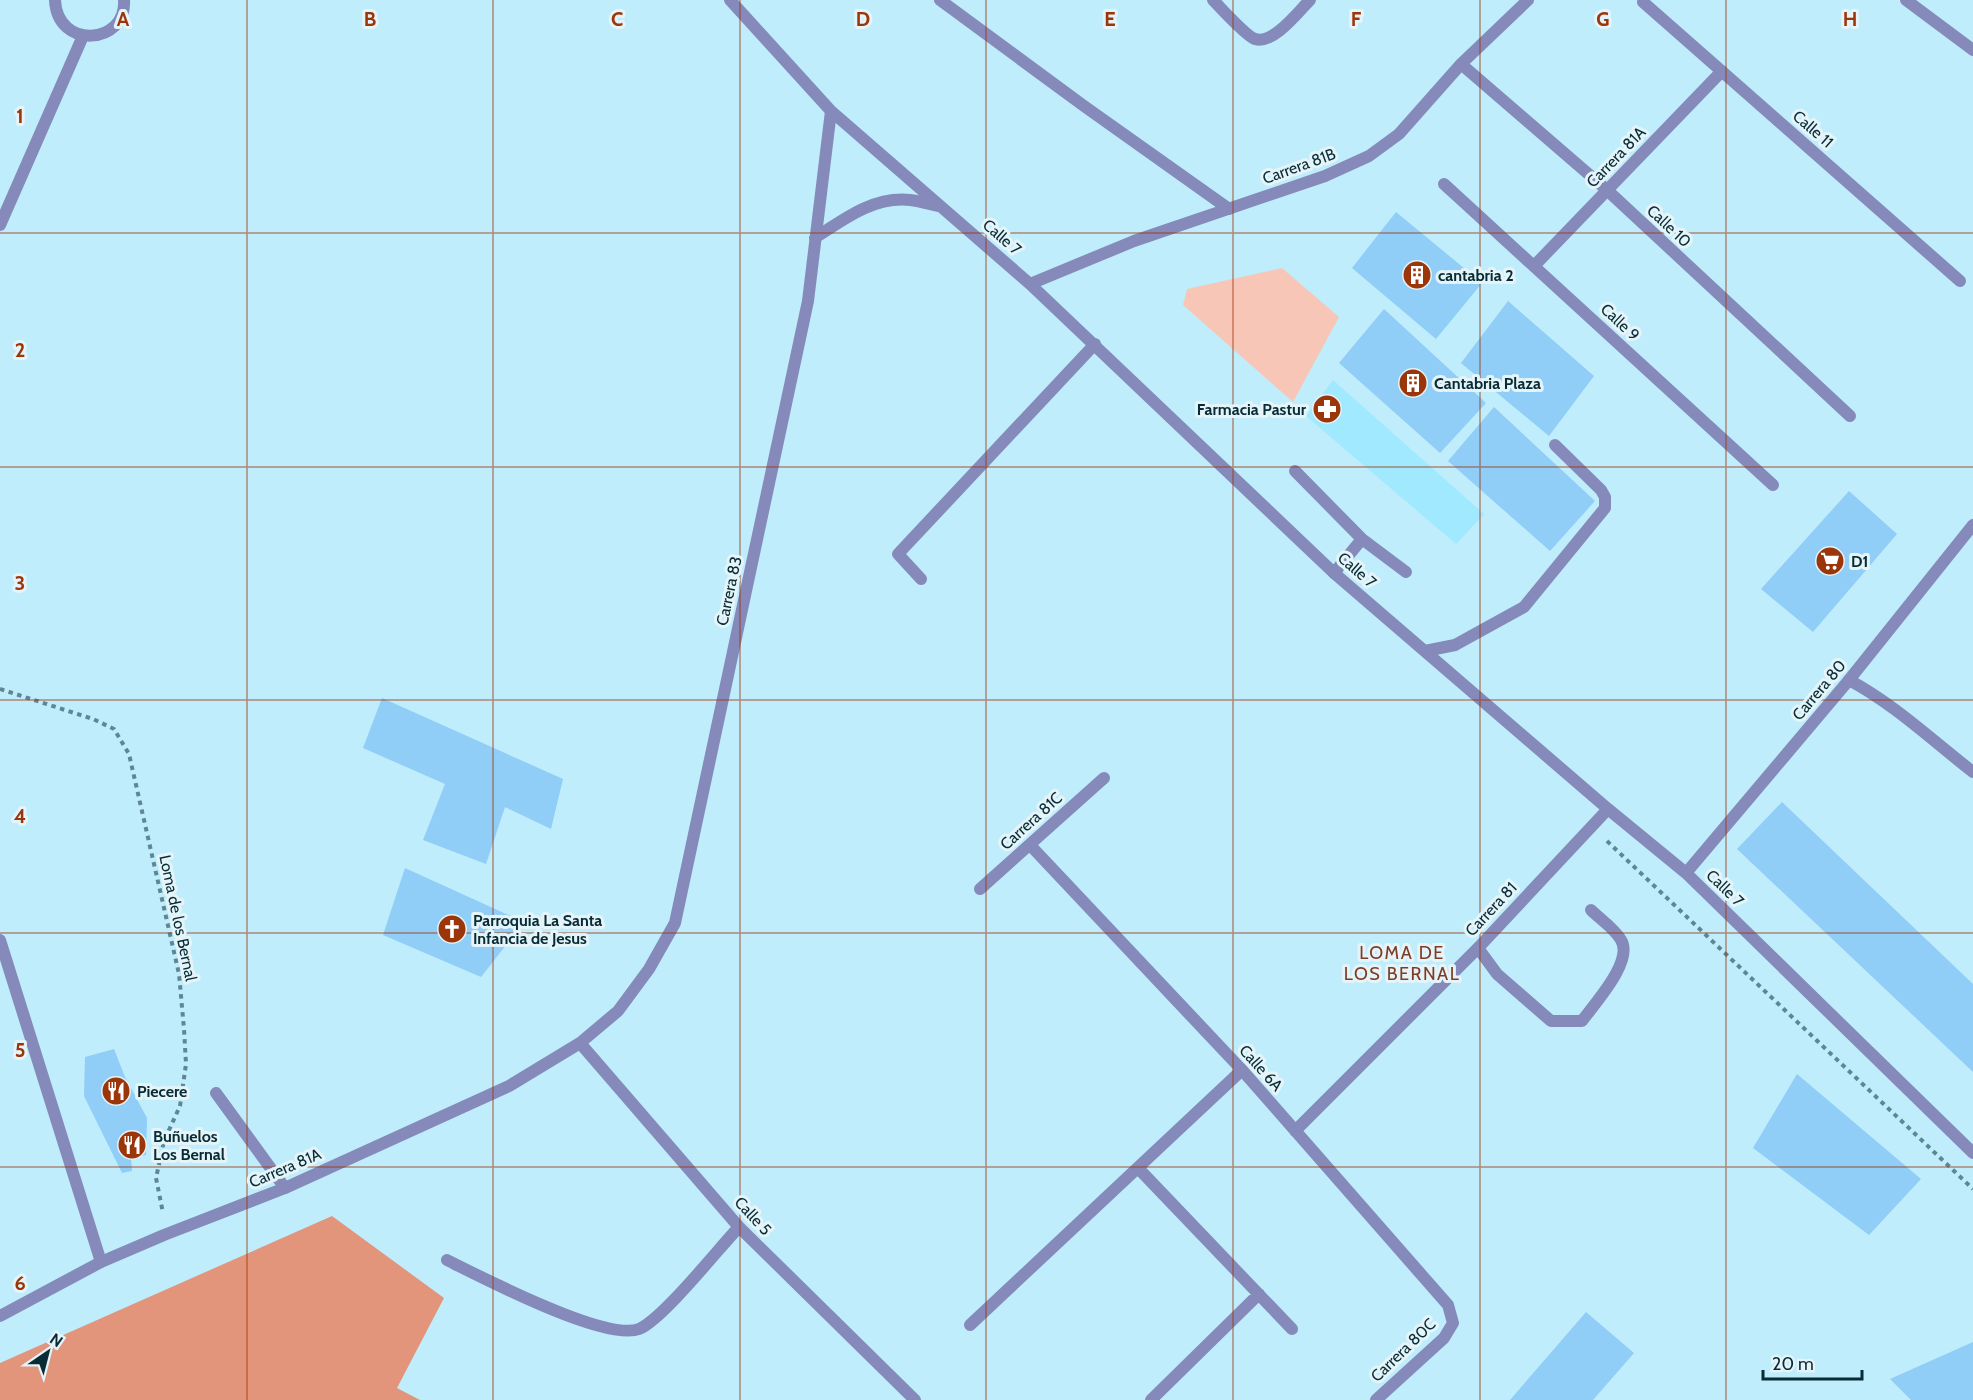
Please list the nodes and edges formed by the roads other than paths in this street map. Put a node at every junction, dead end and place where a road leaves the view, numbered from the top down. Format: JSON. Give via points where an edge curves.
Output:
{"nodes":[{"id":1,"x":55,"y":0,"type":"edge"},
{"id":2,"x":124,"y":0,"type":"edge"},
{"id":3,"x":730,"y":0,"type":"edge"},
{"id":4,"x":940,"y":0,"type":"edge"},
{"id":5,"x":1213,"y":0,"type":"edge"},
{"id":6,"x":1310,"y":0,"type":"edge"},
{"id":7,"x":1528,"y":0,"type":"edge"},
{"id":8,"x":1906,"y":0,"type":"edge"},
{"id":9,"x":1643,"y":2,"type":"dead end"},
{"id":10,"x":83,"y":36,"type":"junction"},
{"id":11,"x":1973,"y":50,"type":"edge"},
{"id":12,"x":1461,"y":64,"type":"junction"},
{"id":13,"x":1722,"y":71,"type":"junction"},
{"id":14,"x":831,"y":111,"type":"junction"},
{"id":15,"x":1444,"y":184,"type":"dead end"},
{"id":16,"x":1606,"y":190,"type":"junction"},
{"id":17,"x":941,"y":207,"type":"junction"},
{"id":18,"x":1229,"y":209,"type":"junction"},
{"id":19,"x":0,"y":225,"type":"edge"},
{"id":20,"x":815,"y":238,"type":"junction"},
{"id":21,"x":1534,"y":266,"type":"junction"},
{"id":22,"x":1960,"y":281,"type":"dead end"},
{"id":23,"x":1030,"y":284,"type":"junction"},
{"id":24,"x":1095,"y":344,"type":"junction"},
{"id":25,"x":1850,"y":417,"type":"dead end"},
{"id":26,"x":1555,"y":445,"type":"dead end"},
{"id":27,"x":1295,"y":471,"type":"dead end"},
{"id":28,"x":1773,"y":485,"type":"dead end"},
{"id":29,"x":1973,"y":525,"type":"edge"},
{"id":30,"x":1362,"y":539,"type":"junction"},
{"id":31,"x":1406,"y":572,"type":"dead end"},
{"id":32,"x":1335,"y":573,"type":"junction"},
{"id":33,"x":921,"y":579,"type":"dead end"},
{"id":34,"x":1425,"y":651,"type":"junction"},
{"id":35,"x":1849,"y":680,"type":"junction"},
{"id":36,"x":1973,"y":772,"type":"edge"},
{"id":37,"x":1104,"y":778,"type":"dead end"},
{"id":38,"x":1608,"y":808,"type":"junction"},
{"id":39,"x":1029,"y":845,"type":"junction"},
{"id":40,"x":1686,"y":873,"type":"junction"},
{"id":41,"x":980,"y":889,"type":"dead end"},
{"id":42,"x":1591,"y":910,"type":"dead end"},
{"id":43,"x":0,"y":940,"type":"edge"},
{"id":44,"x":1478,"y":948,"type":"junction"},
{"id":45,"x":580,"y":1043,"type":"junction"},
{"id":46,"x":1242,"y":1070,"type":"junction"},
{"id":47,"x":216,"y":1093,"type":"dead end"},
{"id":48,"x":1295,"y":1131,"type":"junction"},
{"id":49,"x":1973,"y":1153,"type":"edge"},
{"id":50,"x":1138,"y":1168,"type":"junction"},
{"id":51,"x":285,"y":1188,"type":"junction"},
{"id":52,"x":739,"y":1227,"type":"junction"},
{"id":53,"x":447,"y":1260,"type":"dead end"},
{"id":54,"x":101,"y":1262,"type":"junction"},
{"id":55,"x":1259,"y":1294,"type":"junction"},
{"id":56,"x":0,"y":1316,"type":"edge"},
{"id":57,"x":1453,"y":1323,"type":"joint"},
{"id":58,"x":970,"y":1325,"type":"dead end"},
{"id":59,"x":1292,"y":1329,"type":"dead end"},
{"id":60,"x":915,"y":1400,"type":"edge"},
{"id":61,"x":1151,"y":1400,"type":"edge"},
{"id":62,"x":1376,"y":1400,"type":"edge"}],
"edges":[{"from":1,"to":10,"type":"street","via":[[55,13],[65,26]]},
{"from":2,"to":10,"type":"street","via":[[125,8],[117,24],[101,35]]},
{"from":3,"to":14,"type":"street","name":"Calle 7"},
{"from":4,"to":18,"type":"street"},
{"from":5,"to":6,"type":"street","via":[[1252,39],[1263,40],[1275,35]]},
{"from":7,"to":12,"type":"street","name":"Carrera 81B"},
{"from":8,"to":11,"type":"street"},
{"from":9,"to":13,"type":"street","name":"Calle 11"},
{"from":10,"to":19,"type":"street"},
{"from":12,"to":16,"type":"street","name":"Calle 10"},
{"from":12,"to":18,"type":"street","name":"Carrera 81B","via":[[1399,134],[1369,156],[1325,176]]},
{"from":13,"to":16,"type":"street","name":"Carrera 81A"},
{"from":13,"to":22,"type":"street","name":"Calle 11"},
{"from":14,"to":17,"type":"street","name":"Calle 7"},
{"from":14,"to":20,"type":"street","name":"Carrera 83"},
{"from":15,"to":21,"type":"street","name":"Calle 9"},
{"from":16,"to":21,"type":"street","name":"Carrera 81A"},
{"from":16,"to":25,"type":"street","name":"Calle 10"},
{"from":17,"to":20,"type":"street","via":[[909,200],[875,203]]},
{"from":17,"to":23,"type":"street","name":"Calle 7"},
{"from":18,"to":23,"type":"street","name":"Carrera 81B","via":[[1134,241]]},
{"from":20,"to":45,"type":"street","name":"Carrera 83","via":[[808,301],[675,923],[649,969],[618,1011]]},
{"from":21,"to":28,"type":"street","name":"Calle 9"},
{"from":23,"to":24,"type":"street","name":"Calle 7"},
{"from":24,"to":32,"type":"street","name":"Calle 7"},
{"from":24,"to":33,"type":"street","via":[[898,554]]},
{"from":26,"to":34,"type":"street","via":[[1601,490],[1605,508],[1524,607],[1455,645]]},
{"from":27,"to":30,"type":"street"},
{"from":29,"to":35,"type":"street","name":"Carrera 80"},
{"from":30,"to":31,"type":"street"},
{"from":30,"to":32,"type":"street"},
{"from":32,"to":34,"type":"street","name":"Calle 7"},
{"from":34,"to":38,"type":"street","name":"Calle 7"},
{"from":35,"to":36,"type":"street"},
{"from":35,"to":40,"type":"street","name":"Carrera 80"},
{"from":37,"to":39,"type":"street","name":"Carrera 81C"},
{"from":38,"to":40,"type":"street","name":"Calle 7"},
{"from":38,"to":44,"type":"street","name":"Carrera 81"},
{"from":39,"to":41,"type":"street","name":"Carrera 81C"},
{"from":39,"to":46,"type":"street","name":"Calle 6A"},
{"from":40,"to":49,"type":"street","name":"Calle 7"},
{"from":42,"to":44,"type":"street","via":[[1621,938],[1626,951],[1620,968],[1582,1021],[1551,1021],[1497,974]]},
{"from":43,"to":54,"type":"street"},
{"from":44,"to":48,"type":"street","name":"Carrera 81"},
{"from":45,"to":51,"type":"street","name":"Carrera 81A","via":[[509,1086]]},
{"from":45,"to":52,"type":"street","name":"Calle 5"},
{"from":46,"to":48,"type":"street","name":"Calle 6A"},
{"from":46,"to":50,"type":"street"},
{"from":47,"to":51,"type":"street"},
{"from":48,"to":57,"type":"street","name":"Calle 6A","via":[[1449,1305]]},
{"from":50,"to":55,"type":"street"},
{"from":50,"to":58,"type":"street"},
{"from":51,"to":54,"type":"street","name":"Carrera 81A"},
{"from":52,"to":53,"type":"street","via":[[650,1322],[628,1331],[588,1322],[533,1302]]},
{"from":52,"to":60,"type":"street","name":"Calle 5"},
{"from":54,"to":56,"type":"street","name":"Carrera 81A"},
{"from":55,"to":59,"type":"street"},
{"from":55,"to":61,"type":"street"},
{"from":57,"to":62,"type":"street","name":"Carrera 80C","via":[[1444,1338]]}]}
